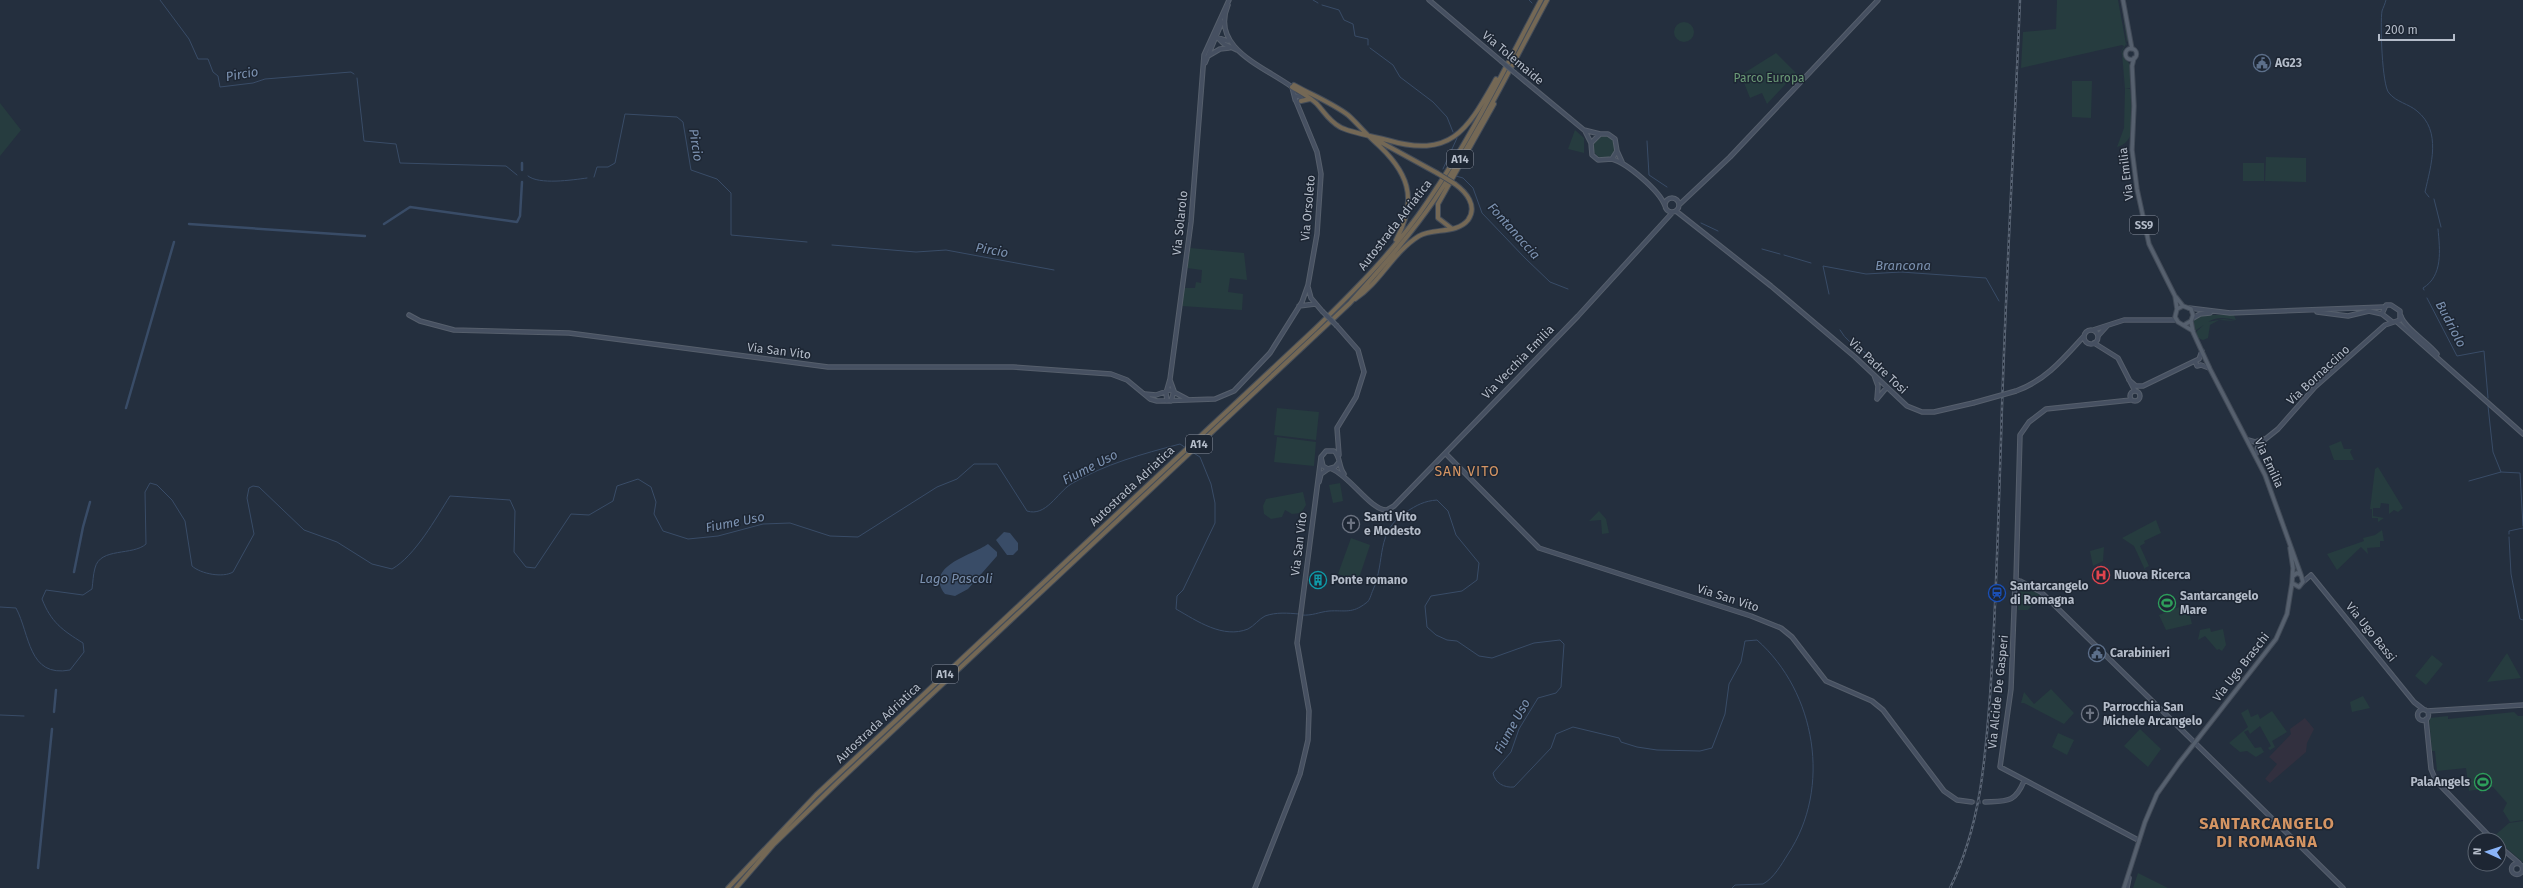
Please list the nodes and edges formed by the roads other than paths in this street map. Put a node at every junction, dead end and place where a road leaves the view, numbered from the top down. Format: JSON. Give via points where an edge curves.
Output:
{"nodes":[{"id":1,"x":1229,"y":0,"type":"edge"},
{"id":2,"x":1429,"y":0,"type":"edge"},
{"id":3,"x":1541,"y":0,"type":"edge"},
{"id":4,"x":1546,"y":0,"type":"edge"},
{"id":5,"x":1878,"y":0,"type":"edge"},
{"id":6,"x":2123,"y":0,"type":"edge"},
{"id":7,"x":1223,"y":19,"type":"junction"},
{"id":8,"x":1215,"y":30,"type":"junction"},
{"id":9,"x":1216,"y":37,"type":"junction"},
{"id":10,"x":1521,"y":38,"type":"junction"},
{"id":11,"x":1210,"y":40,"type":"junction"},
{"id":12,"x":2130,"y":42,"type":"junction"},
{"id":13,"x":1230,"y":45,"type":"junction"},
{"id":14,"x":2132,"y":49,"type":"junction"},
{"id":15,"x":2127,"y":50,"type":"junction"},
{"id":16,"x":1207,"y":57,"type":"junction"},
{"id":17,"x":2127,"y":58,"type":"junction"},
{"id":18,"x":2134,"y":58,"type":"junction"},
{"id":19,"x":2132,"y":66,"type":"junction"},
{"id":20,"x":1203,"y":69,"type":"junction"},
{"id":21,"x":1508,"y":73,"type":"junction"},
{"id":22,"x":1293,"y":86,"type":"junction"},
{"id":23,"x":1311,"y":99,"type":"junction"},
{"id":24,"x":1298,"y":101,"type":"junction"},
{"id":25,"x":1584,"y":130,"type":"junction"},
{"id":26,"x":1600,"y":134,"type":"junction"},
{"id":27,"x":1370,"y":136,"type":"junction"},
{"id":28,"x":1590,"y":143,"type":"junction"},
{"id":29,"x":1617,"y":151,"type":"junction"},
{"id":30,"x":1612,"y":159,"type":"junction"},
{"id":31,"x":1623,"y":163,"type":"junction"},
{"id":32,"x":1658,"y":193,"type":"junction"},
{"id":33,"x":1689,"y":197,"type":"junction"},
{"id":34,"x":1671,"y":198,"type":"junction"},
{"id":35,"x":1677,"y":200,"type":"junction"},
{"id":36,"x":1679,"y":206,"type":"junction"},
{"id":37,"x":1665,"y":207,"type":"junction"},
{"id":38,"x":1674,"y":212,"type":"junction"},
{"id":39,"x":1687,"y":218,"type":"junction"},
{"id":40,"x":1662,"y":224,"type":"junction"},
{"id":41,"x":1451,"y":228,"type":"junction"},
{"id":42,"x":1388,"y":254,"type":"junction"},
{"id":43,"x":1308,"y":285,"type":"junction"},
{"id":44,"x":2175,"y":296,"type":"junction"},
{"id":45,"x":1350,"y":303,"type":"junction"},
{"id":46,"x":1315,"y":304,"type":"junction"},
{"id":47,"x":1299,"y":306,"type":"junction"},
{"id":48,"x":2183,"y":306,"type":"junction"},
{"id":49,"x":2188,"y":307,"type":"junction"},
{"id":50,"x":2384,"y":307,"type":"junction"},
{"id":51,"x":2177,"y":309,"type":"junction"},
{"id":52,"x":2217,"y":312,"type":"junction"},
{"id":53,"x":2308,"y":312,"type":"junction"},
{"id":54,"x":2175,"y":314,"type":"junction"},
{"id":55,"x":2382,"y":314,"type":"junction"},
{"id":56,"x":409,"y":315,"type":"dead end"},
{"id":57,"x":2401,"y":316,"type":"junction"},
{"id":58,"x":2386,"y":318,"type":"junction"},
{"id":59,"x":2166,"y":319,"type":"junction"},
{"id":60,"x":2176,"y":320,"type":"junction"},
{"id":61,"x":2192,"y":320,"type":"junction"},
{"id":62,"x":2392,"y":321,"type":"junction"},
{"id":63,"x":2397,"y":322,"type":"junction"},
{"id":64,"x":2110,"y":324,"type":"junction"},
{"id":65,"x":2184,"y":325,"type":"junction"},
{"id":66,"x":2385,"y":325,"type":"junction"},
{"id":67,"x":2093,"y":330,"type":"junction"},
{"id":68,"x":2193,"y":331,"type":"junction"},
{"id":69,"x":2084,"y":336,"type":"junction"},
{"id":70,"x":2098,"y":337,"type":"junction"},
{"id":71,"x":2086,"y":342,"type":"junction"},
{"id":72,"x":2077,"y":343,"type":"junction"},
{"id":73,"x":2094,"y":344,"type":"junction"},
{"id":74,"x":2103,"y":347,"type":"junction"},
{"id":75,"x":2202,"y":351,"type":"junction"},
{"id":76,"x":2441,"y":360,"type":"junction"},
{"id":77,"x":2195,"y":361,"type":"junction"},
{"id":78,"x":2210,"y":369,"type":"junction"},
{"id":79,"x":1874,"y":374,"type":"junction"},
{"id":80,"x":1170,"y":379,"type":"junction"},
{"id":81,"x":2129,"y":380,"type":"junction"},
{"id":82,"x":2142,"y":386,"type":"junction"},
{"id":83,"x":1888,"y":387,"type":"junction"},
{"id":84,"x":1166,"y":390,"type":"junction"},
{"id":85,"x":1878,"y":390,"type":"junction"},
{"id":86,"x":1174,"y":392,"type":"junction"},
{"id":87,"x":2135,"y":393,"type":"junction"},
{"id":88,"x":1145,"y":394,"type":"junction"},
{"id":89,"x":1883,"y":394,"type":"junction"},
{"id":90,"x":1894,"y":394,"type":"junction"},
{"id":91,"x":1188,"y":399,"type":"junction"},
{"id":92,"x":2124,"y":400,"type":"junction"},
{"id":93,"x":2131,"y":400,"type":"junction"},
{"id":94,"x":1169,"y":401,"type":"junction"},
{"id":95,"x":2523,"y":434,"type":"edge"},
{"id":96,"x":1337,"y":438,"type":"junction"},
{"id":97,"x":2264,"y":439,"type":"junction"},
{"id":98,"x":2248,"y":440,"type":"junction"},
{"id":99,"x":1331,"y":450,"type":"junction"},
{"id":100,"x":1446,"y":454,"type":"junction"},
{"id":101,"x":2256,"y":454,"type":"junction"},
{"id":102,"x":1339,"y":455,"type":"junction"},
{"id":103,"x":1321,"y":457,"type":"junction"},
{"id":104,"x":1339,"y":462,"type":"junction"},
{"id":105,"x":1330,"y":469,"type":"junction"},
{"id":106,"x":1345,"y":476,"type":"junction"},
{"id":107,"x":1317,"y":485,"type":"junction"},
{"id":108,"x":2289,"y":541,"type":"junction"},
{"id":109,"x":2301,"y":575,"type":"junction"},
{"id":110,"x":2311,"y":575,"type":"junction"},
{"id":111,"x":2293,"y":576,"type":"junction"},
{"id":112,"x":2303,"y":582,"type":"junction"},
{"id":113,"x":2018,"y":583,"type":"junction"},
{"id":114,"x":2292,"y":583,"type":"junction"},
{"id":115,"x":2299,"y":587,"type":"junction"},
{"id":116,"x":2291,"y":600,"type":"junction"},
{"id":117,"x":2414,"y":702,"type":"junction"},
{"id":118,"x":2523,"y":705,"type":"edge"},
{"id":119,"x":2423,"y":709,"type":"junction"},
{"id":120,"x":2418,"y":711,"type":"junction"},
{"id":121,"x":2427,"y":711,"type":"junction"},
{"id":122,"x":2438,"y":712,"type":"junction"},
{"id":123,"x":2427,"y":718,"type":"junction"},
{"id":124,"x":2421,"y":720,"type":"junction"},
{"id":125,"x":2426,"y":729,"type":"junction"},
{"id":126,"x":2195,"y":743,"type":"junction"},
{"id":127,"x":2026,"y":782,"type":"junction"},
{"id":128,"x":1972,"y":802,"type":"tunnel mouth"},
{"id":129,"x":1985,"y":802,"type":"tunnel mouth"},
{"id":130,"x":2485,"y":832,"type":"edge"},
{"id":131,"x":2138,"y":840,"type":"junction"},
{"id":132,"x":2508,"y":855,"type":"joint"},
{"id":133,"x":2519,"y":863,"type":"junction"},
{"id":134,"x":2131,"y":866,"type":"junction"},
{"id":135,"x":2511,"y":867,"type":"junction"},
{"id":136,"x":2522,"y":870,"type":"edge"},
{"id":137,"x":728,"y":888,"type":"edge"},
{"id":138,"x":736,"y":888,"type":"edge"},
{"id":139,"x":1255,"y":888,"type":"edge"},
{"id":140,"x":2126,"y":888,"type":"edge"},
{"id":141,"x":2343,"y":888,"type":"edge"}],
"edges":[{"from":1,"to":7,"type":"street"},
{"from":1,"to":8,"type":"street"},
{"from":2,"to":25,"type":"street","name":"Via Tolemaide","bridge":true},
{"from":3,"to":10,"type":"highway","name":"Autostrada Adriatica","number":"A14"},
{"from":4,"to":21,"type":"highway","name":"Autostrada Adriatica","number":"A14"},
{"from":5,"to":33,"type":"street"},
{"from":6,"to":12,"type":"main road","name":"Via Emilia","number":"SS9"},
{"from":7,"to":9,"type":"street","name":"Via Solarolo"},
{"from":7,"to":13,"type":"street"},
{"from":8,"to":9,"type":"street"},
{"from":8,"to":11,"type":"street","name":"Via Solarolo"},
{"from":9,"to":11,"type":"street"},
{"from":9,"to":13,"type":"street"},
{"from":9,"to":16,"type":"street","name":"Via Solarolo"},
{"from":10,"to":27,"type":"highway","via":[[1474,117],[1454,138],[1444,143],[1420,146]]},
{"from":10,"to":42,"type":"highway","name":"Autostrada Adriatica","number":"A14","via":[[1450,168]]},
{"from":11,"to":20,"type":"street","name":"Via Solarolo","via":[[1204,55]]},
{"from":12,"to":14,"type":"main road","name":"Via Emilia","number":"SS9"},
{"from":12,"to":15,"type":"main road"},
{"from":13,"to":16,"type":"street","via":[[1216,50]]},
{"from":13,"to":22,"type":"street"},
{"from":14,"to":15,"type":"main road"},
{"from":14,"to":18,"type":"main road","name":"Via Emilia","number":"SS9","via":[[2136,53]]},
{"from":15,"to":17,"type":"main road"},
{"from":16,"to":20,"type":"street","name":"Via Solarolo"},
{"from":17,"to":18,"type":"main road"},
{"from":17,"to":19,"type":"main road","name":"Via Emilia","number":"SS9"},
{"from":18,"to":19,"type":"main road","name":"Via Emilia","number":"SS9"},
{"from":19,"to":44,"type":"main road","name":"Via Emilia","number":"SS9","via":[[2132,150],[2136,189],[2149,244]]},
{"from":20,"to":80,"type":"street","name":"Via Solarolo","via":[[1191,222]]},
{"from":21,"to":41,"type":"highway","via":[[1476,140],[1438,204],[1438,218]]},
{"from":21,"to":45,"type":"highway","name":"Autostrada Adriatica","number":"A14","via":[[1462,157],[1434,200],[1402,244]]},
{"from":22,"to":23,"type":"highway"},
{"from":22,"to":24,"type":"street","name":"Via Orsoleto"},
{"from":22,"to":27,"type":"highway","via":[[1348,115]]},
{"from":23,"to":24,"type":"highway"},
{"from":23,"to":27,"type":"highway","via":[[1328,120],[1340,127]]},
{"from":24,"to":43,"type":"street","name":"Via Orsoleto","via":[[1299,112],[1317,152],[1321,174],[1320,212]]},
{"from":25,"to":26,"type":"street","name":"Via Tolemaide"},
{"from":25,"to":28,"type":"street","name":"Via Tolemaide"},
{"from":26,"to":28,"type":"street"},
{"from":26,"to":29,"type":"street","name":"Via Tolemaide","via":[[1612,136],[1617,142]]},
{"from":27,"to":41,"type":"highway","bridge":true,"via":[[1455,184],[1468,196],[1471,211],[1463,224]]},
{"from":27,"to":42,"type":"highway","via":[[1398,166],[1408,195],[1406,220]]},
{"from":28,"to":30,"type":"street","name":"Via Tolemaide","via":[[1590,151],[1595,158],[1603,161]]},
{"from":29,"to":30,"type":"street"},
{"from":29,"to":31,"type":"street","name":"Via Tolemaide"},
{"from":30,"to":31,"type":"street","name":"Via Tolemaide"},
{"from":31,"to":32,"type":"street","name":"Via Tolemaide"},
{"from":32,"to":34,"type":"street","name":"Via Tolemaide"},
{"from":32,"to":37,"type":"street","name":"Via Tolemaide"},
{"from":33,"to":35,"type":"street"},
{"from":33,"to":36,"type":"street"},
{"from":34,"to":35,"type":"street","name":"Via Tolemaide"},
{"from":34,"to":37,"type":"street","via":[[1666,201]]},
{"from":35,"to":36,"type":"street"},
{"from":36,"to":38,"type":"street"},
{"from":36,"to":39,"type":"street"},
{"from":37,"to":38,"type":"street","name":"Via Tolemaide"},
{"from":37,"to":40,"type":"street"},
{"from":38,"to":39,"type":"street","name":"Via Tolemaide"},
{"from":38,"to":40,"type":"street","name":"Via Vecchia Emilia"},
{"from":39,"to":79,"type":"street","name":"Via Padre Tosi"},
{"from":40,"to":100,"type":"street","name":"Via Vecchia Emilia"},
{"from":41,"to":45,"type":"highway","via":[[1427,232],[1413,240],[1360,296]]},
{"from":42,"to":137,"type":"highway","name":"Autostrada Adriatica","number":"A14","via":[[1315,329],[816,795]]},
{"from":43,"to":46,"type":"street","name":"Via Orsoleto"},
{"from":43,"to":47,"type":"street","name":"Via Orsoleto"},
{"from":44,"to":48,"type":"main road","name":"Via Emilia","number":"SS9"},
{"from":44,"to":51,"type":"main road","name":"Via Emilia","number":"SS9"},
{"from":45,"to":138,"type":"highway","name":"Autostrada Adriatica","number":"A14","via":[[838,781],[774,844]]},
{"from":46,"to":47,"type":"street"},
{"from":46,"to":96,"type":"street","bridge":true,"via":[[1358,350],[1364,372],[1356,397],[1340,423]]},
{"from":47,"to":91,"type":"street","name":"Via San Vito","via":[[1270,353],[1234,391],[1215,399]]},
{"from":48,"to":49,"type":"main road"},
{"from":48,"to":51,"type":"main road"},
{"from":49,"to":52,"type":"street"},
{"from":49,"to":61,"type":"main road","name":"Via Emilia","via":[[2192,312]]},
{"from":50,"to":53,"type":"street"},
{"from":50,"to":55,"type":"street"},
{"from":50,"to":57,"type":"street","via":[[2391,305],[2400,311]]},
{"from":51,"to":54,"type":"main road"},
{"from":52,"to":53,"type":"street"},
{"from":52,"to":61,"type":"street","via":[[2200,314]]},
{"from":53,"to":55,"type":"street","via":[[2348,316],[2369,311]]},
{"from":54,"to":59,"type":"street","name":"Via Padre Tosi"},
{"from":54,"to":60,"type":"main road"},
{"from":55,"to":58,"type":"street"},
{"from":56,"to":88,"type":"street","name":"Via San Vito","via":[[420,321],[454,330],[569,333],[828,367],[1013,367],[1111,374],[1127,380]]},
{"from":57,"to":63,"type":"street"},
{"from":57,"to":76,"type":"street","via":[[2404,323],[2426,341]]},
{"from":58,"to":62,"type":"street"},
{"from":58,"to":66,"type":"street"},
{"from":59,"to":60,"type":"street","name":"Via Padre Tosi"},
{"from":59,"to":64,"type":"street","name":"Via Padre Tosi","via":[[2124,320]]},
{"from":60,"to":65,"type":"main road"},
{"from":61,"to":65,"type":"main road"},
{"from":61,"to":68,"type":"main road","name":"Via Emilia"},
{"from":62,"to":63,"type":"street"},
{"from":62,"to":66,"type":"street","name":"Via Bornaccino"},
{"from":63,"to":76,"type":"street"},
{"from":64,"to":67,"type":"street","name":"Via Padre Tosi"},
{"from":64,"to":70,"type":"street"},
{"from":65,"to":68,"type":"main road"},
{"from":66,"to":97,"type":"street","name":"Via Bornaccino","via":[[2316,387],[2278,429]]},
{"from":67,"to":69,"type":"street","name":"Via Padre Tosi","via":[[2088,330]]},
{"from":67,"to":70,"type":"street"},
{"from":68,"to":75,"type":"main road","name":"Via Emilia"},
{"from":69,"to":71,"type":"street"},
{"from":69,"to":72,"type":"street","name":"Via Padre Tosi"},
{"from":70,"to":73,"type":"street"},
{"from":70,"to":74,"type":"street"},
{"from":71,"to":72,"type":"street"},
{"from":71,"to":73,"type":"street"},
{"from":72,"to":90,"type":"street","name":"Via Padre Tosi","bridge":true,"via":[[2042,379],[2016,391],[1934,412],[1922,412],[1907,406]]},
{"from":73,"to":74,"type":"street"},
{"from":74,"to":81,"type":"street","via":[[2118,358]]},
{"from":75,"to":77,"type":"street","via":[[2199,359]]},
{"from":75,"to":78,"type":"main road","name":"Via Emilia"},
{"from":76,"to":95,"type":"street"},
{"from":77,"to":78,"type":"street","via":[[2197,366],[2202,365]]},
{"from":77,"to":82,"type":"street"},
{"from":78,"to":98,"type":"main road","name":"Via Emilia"},
{"from":79,"to":83,"type":"street","name":"Via Padre Tosi"},
{"from":79,"to":85,"type":"street"},
{"from":80,"to":84,"type":"street","name":"Via Solarolo"},
{"from":80,"to":86,"type":"street","name":"Via Solarolo"},
{"from":81,"to":82,"type":"street","via":[[2136,386]]},
{"from":81,"to":87,"type":"street"},
{"from":82,"to":87,"type":"street"},
{"from":83,"to":85,"type":"street"},
{"from":83,"to":89,"type":"street"},
{"from":83,"to":90,"type":"street","name":"Via Padre Tosi"},
{"from":84,"to":86,"type":"street","name":"Via San Vito"},
{"from":84,"to":88,"type":"street","name":"Via San Vito","via":[[1156,395]]},
{"from":84,"to":94,"type":"street","name":"Via Solarolo"},
{"from":85,"to":89,"type":"street","via":[[1878,399]]},
{"from":86,"to":91,"type":"street","name":"Via San Vito"},
{"from":86,"to":94,"type":"street"},
{"from":87,"to":92,"type":"street"},
{"from":87,"to":93,"type":"street"},
{"from":87,"to":93,"type":"street","via":[[2137,401]]},
{"from":88,"to":94,"type":"street","name":"Via San Vito","via":[[1154,400]]},
{"from":89,"to":90,"type":"street"},
{"from":91,"to":94,"type":"street","name":"Via San Vito"},
{"from":92,"to":93,"type":"street"},
{"from":92,"to":113,"type":"street","via":[[2046,409],[2029,422],[2020,434],[2016,574]]},
{"from":96,"to":99,"type":"street","via":[[1335,448]]},
{"from":96,"to":102,"type":"street"},
{"from":97,"to":98,"type":"street","via":[[2255,442]]},
{"from":97,"to":101,"type":"street","name":"Via Bornaccino","via":[[2257,447]]},
{"from":98,"to":101,"type":"main road","name":"Via Emilia"},
{"from":99,"to":102,"type":"street"},
{"from":99,"to":103,"type":"street","via":[[1324,452]]},
{"from":100,"to":106,"type":"street","name":"Via Vecchia Emilia","via":[[1400,500],[1385,510],[1379,508]]},
{"from":100,"to":128,"type":"street","name":"Via San Vito","via":[[1539,548],[1781,628],[1826,681],[1872,701],[1883,710],[1944,792],[1958,800]]},
{"from":101,"to":108,"type":"main road","name":"Via Emilia"},
{"from":102,"to":104,"type":"street"},
{"from":103,"to":105,"type":"street","via":[[1321,463]]},
{"from":103,"to":107,"type":"street","name":"Via San Vito"},
{"from":104,"to":105,"type":"street"},
{"from":104,"to":106,"type":"street"},
{"from":105,"to":106,"type":"street"},
{"from":105,"to":107,"type":"street","name":"Via San Vito","via":[[1321,474]]},
{"from":107,"to":139,"type":"street","name":"Via San Vito","via":[[1297,648],[1306,686],[1310,720],[1308,740],[1300,774]]},
{"from":108,"to":109,"type":"main road","name":"Via Emilia"},
{"from":108,"to":111,"type":"main road","name":"Via Emilia"},
{"from":109,"to":110,"type":"street"},
{"from":109,"to":111,"type":"main road","via":[[2297,573]]},
{"from":109,"to":112,"type":"main road","name":"Via Emilia"},
{"from":110,"to":112,"type":"street"},
{"from":110,"to":117,"type":"street","name":"Via Ugo Bassi"},
{"from":111,"to":114,"type":"main road","name":"Via Emilia"},
{"from":112,"to":115,"type":"main road"},
{"from":113,"to":126,"type":"street","via":[[2039,590]]},
{"from":113,"to":127,"type":"street","name":"Via Alcide De Gasperi","via":[[2011,689],[2000,766],[2001,769]]},
{"from":114,"to":115,"type":"main road"},
{"from":114,"to":116,"type":"main road","name":"Via Ugo Braschi"},
{"from":115,"to":116,"type":"main road","name":"Via Ugo Braschi"},
{"from":116,"to":126,"type":"main road","name":"Via Ugo Braschi","via":[[2276,639]]},
{"from":117,"to":119,"type":"street","name":"Via Ugo Bassi"},
{"from":117,"to":120,"type":"street","name":"Via Ugo Bassi"},
{"from":118,"to":122,"type":"street"},
{"from":119,"to":120,"type":"street"},
{"from":119,"to":121,"type":"street"},
{"from":120,"to":124,"type":"street"},
{"from":121,"to":122,"type":"street"},
{"from":121,"to":123,"type":"street"},
{"from":122,"to":123,"type":"street"},
{"from":123,"to":124,"type":"street"},
{"from":123,"to":125,"type":"street"},
{"from":124,"to":125,"type":"street"},
{"from":125,"to":130,"type":"street","via":[[2431,769],[2436,781]]},
{"from":126,"to":131,"type":"main road","name":"Via Ugo Braschi","via":[[2157,794]]},
{"from":126,"to":141,"type":"street"},
{"from":127,"to":129,"type":"street","via":[[2015,797],[2008,801]]},
{"from":127,"to":131,"type":"street"},
{"from":131,"to":134,"type":"main road","name":"Via Ugo Braschi"},
{"from":132,"to":133,"type":"street"},
{"from":132,"to":135,"type":"street"},
{"from":133,"to":135,"type":"street"},
{"from":133,"to":136,"type":"street"},
{"from":134,"to":140,"type":"main road","name":"Via Ugo Braschi"},
{"from":134,"to":140,"type":"main road","name":"Via Ugo Braschi"},
{"from":135,"to":136,"type":"street","via":[[2513,874]]}]}
